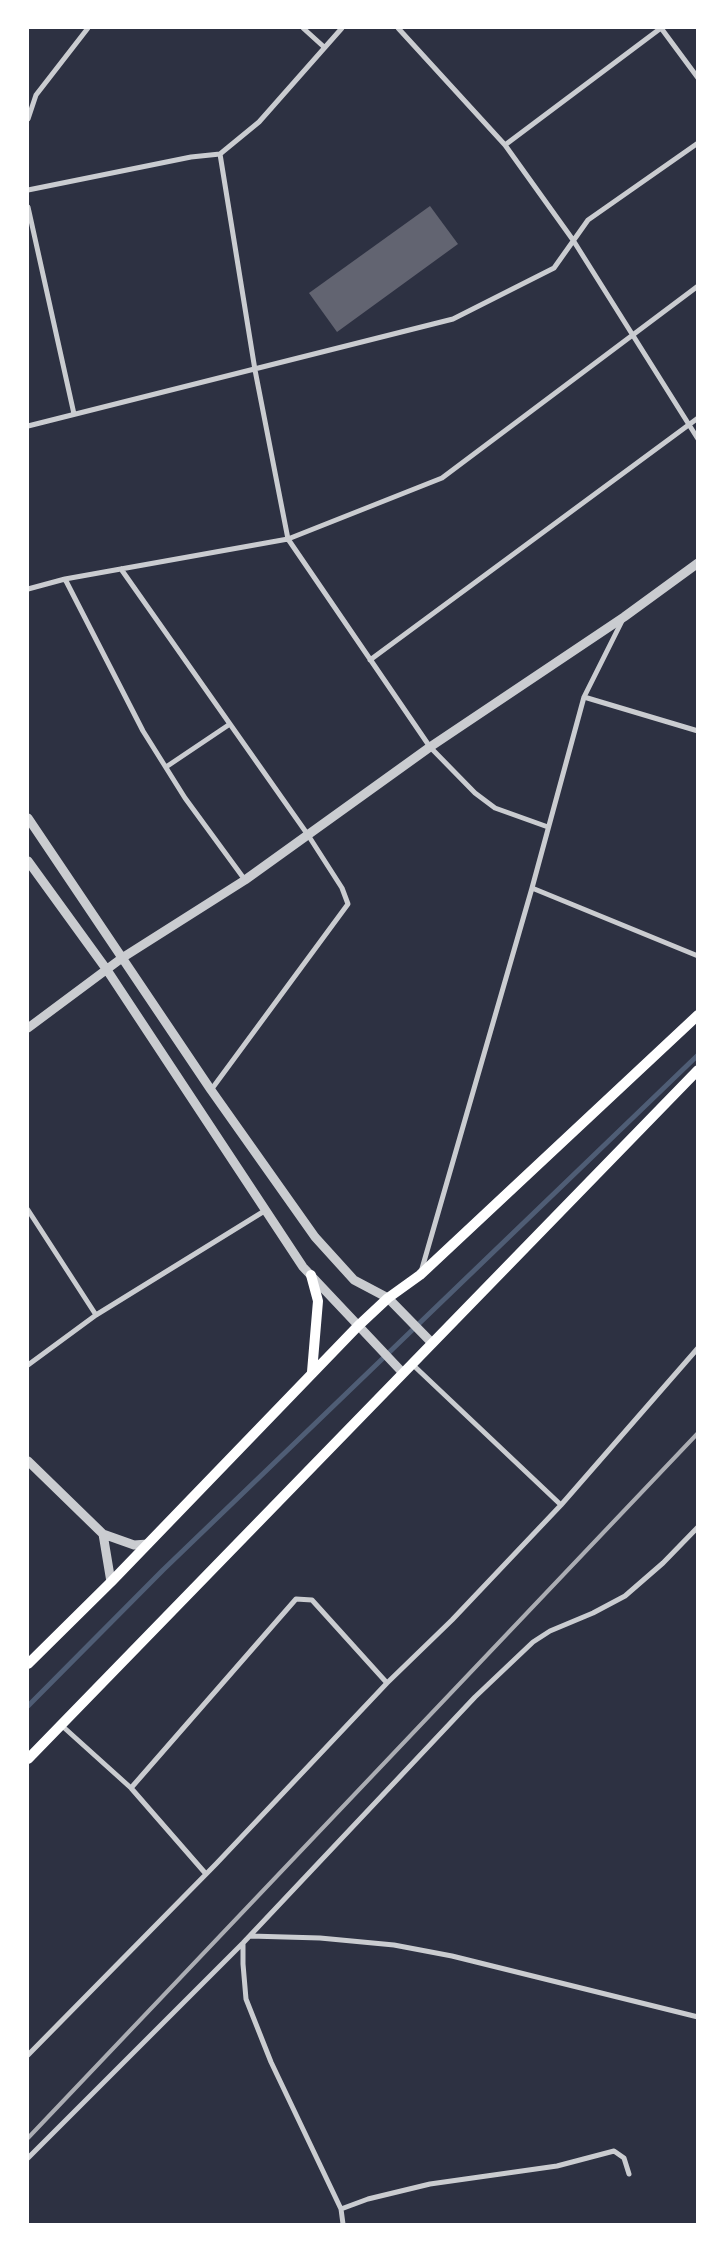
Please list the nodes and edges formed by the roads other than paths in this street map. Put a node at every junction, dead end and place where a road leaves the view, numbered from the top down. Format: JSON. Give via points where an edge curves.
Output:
{"nodes":[{"id":1,"x":88,"y":28,"type":"edge"},
{"id":2,"x":303,"y":28,"type":"edge"},
{"id":3,"x":342,"y":28,"type":"edge"},
{"id":4,"x":398,"y":28,"type":"edge"},
{"id":5,"x":661,"y":28,"type":"edge"},
{"id":6,"x":324,"y":47,"type":"junction"},
{"id":7,"x":698,"y":78,"type":"edge"},
{"id":8,"x":28,"y":119,"type":"edge"},
{"id":9,"x":698,"y":143,"type":"edge"},
{"id":10,"x":505,"y":146,"type":"junction"},
{"id":11,"x":220,"y":154,"type":"junction"},
{"id":12,"x":28,"y":190,"type":"edge"},
{"id":13,"x":28,"y":206,"type":"edge"},
{"id":14,"x":573,"y":240,"type":"junction"},
{"id":15,"x":698,"y":286,"type":"edge"},
{"id":16,"x":632,"y":335,"type":"junction"},
{"id":17,"x":255,"y":370,"type":"junction"},
{"id":18,"x":74,"y":414,"type":"junction"},
{"id":19,"x":698,"y":418,"type":"edge"},
{"id":20,"x":689,"y":425,"type":"junction"},
{"id":21,"x":28,"y":426,"type":"edge"},
{"id":22,"x":698,"y":439,"type":"edge"},
{"id":23,"x":288,"y":539,"type":"junction"},
{"id":24,"x":698,"y":563,"type":"edge"},
{"id":25,"x":122,"y":569,"type":"junction"},
{"id":26,"x":65,"y":580,"type":"junction"},
{"id":27,"x":28,"y":589,"type":"edge"},
{"id":28,"x":624,"y":617,"type":"junction"},
{"id":29,"x":370,"y":660,"type":"junction"},
{"id":30,"x":584,"y":697,"type":"junction"},
{"id":31,"x":230,"y":724,"type":"junction"},
{"id":32,"x":698,"y":731,"type":"edge"},
{"id":33,"x":430,"y":747,"type":"junction"},
{"id":34,"x":166,"y":767,"type":"junction"},
{"id":35,"x":28,"y":818,"type":"edge"},
{"id":36,"x":548,"y":827,"type":"junction"},
{"id":37,"x":308,"y":835,"type":"junction"},
{"id":38,"x":28,"y":861,"type":"edge"},
{"id":39,"x":245,"y":880,"type":"junction"},
{"id":40,"x":532,"y":888,"type":"junction"},
{"id":41,"x":698,"y":956,"type":"edge"},
{"id":42,"x":122,"y":958,"type":"junction"},
{"id":43,"x":107,"y":970,"type":"junction"},
{"id":44,"x":698,"y":1015,"type":"edge"},
{"id":45,"x":28,"y":1028,"type":"edge"},
{"id":46,"x":698,"y":1070,"type":"edge"},
{"id":47,"x":211,"y":1090,"type":"junction"},
{"id":48,"x":28,"y":1210,"type":"edge"},
{"id":49,"x":266,"y":1210,"type":"junction"},
{"id":50,"x":420,"y":1274,"type":"junction"},
{"id":51,"x":311,"y":1275,"type":"junction"},
{"id":52,"x":388,"y":1298,"type":"junction"},
{"id":53,"x":96,"y":1315,"type":"junction"},
{"id":54,"x":358,"y":1326,"type":"junction"},
{"id":55,"x":432,"y":1343,"type":"junction"},
{"id":56,"x":698,"y":1348,"type":"edge"},
{"id":57,"x":412,"y":1364,"type":"junction"},
{"id":58,"x":28,"y":1366,"type":"edge"},
{"id":59,"x":312,"y":1372,"type":"junction"},
{"id":60,"x":403,"y":1373,"type":"junction"},
{"id":61,"x":28,"y":1461,"type":"edge"},
{"id":62,"x":560,"y":1505,"type":"junction"},
{"id":63,"x":698,"y":1527,"type":"edge"},
{"id":64,"x":103,"y":1534,"type":"junction"},
{"id":65,"x":148,"y":1544,"type":"junction"},
{"id":66,"x":111,"y":1582,"type":"junction"},
{"id":67,"x":28,"y":1664,"type":"edge"},
{"id":68,"x":387,"y":1683,"type":"junction"},
{"id":69,"x":60,"y":1724,"type":"junction"},
{"id":70,"x":28,"y":1759,"type":"edge"},
{"id":71,"x":130,"y":1788,"type":"junction"},
{"id":72,"x":206,"y":1874,"type":"junction"},
{"id":73,"x":250,"y":1936,"type":"junction"},
{"id":74,"x":243,"y":1943,"type":"junction"},
{"id":75,"x":698,"y":2018,"type":"edge"},
{"id":76,"x":28,"y":2055,"type":"edge"},
{"id":77,"x":28,"y":2158,"type":"edge"},
{"id":78,"x":629,"y":2174,"type":"dead end"},
{"id":79,"x":341,"y":2209,"type":"junction"},
{"id":80,"x":343,"y":2224,"type":"edge"}],
"edges":[{"from":1,"to":8,"type":"street","via":[[36,95]]},
{"from":2,"to":6,"type":"street"},
{"from":3,"to":6,"type":"street"},
{"from":4,"to":10,"type":"street"},
{"from":5,"to":7,"type":"street"},
{"from":5,"to":10,"type":"street"},
{"from":6,"to":11,"type":"street","via":[[259,122]]},
{"from":9,"to":14,"type":"street","via":[[588,220]]},
{"from":10,"to":14,"type":"street"},
{"from":11,"to":12,"type":"street"},
{"from":11,"to":17,"type":"street"},
{"from":13,"to":18,"type":"street"},
{"from":14,"to":16,"type":"street"},
{"from":14,"to":17,"type":"street","via":[[554,268],[453,319]]},
{"from":15,"to":16,"type":"street"},
{"from":16,"to":20,"type":"street"},
{"from":16,"to":23,"type":"street","via":[[442,478]]},
{"from":17,"to":18,"type":"street"},
{"from":17,"to":23,"type":"street"},
{"from":18,"to":21,"type":"street"},
{"from":19,"to":20,"type":"street"},
{"from":20,"to":22,"type":"street"},
{"from":20,"to":29,"type":"street"},
{"from":23,"to":25,"type":"street"},
{"from":23,"to":29,"type":"street"},
{"from":24,"to":28,"type":"street"},
{"from":25,"to":26,"type":"street"},
{"from":25,"to":31,"type":"street"},
{"from":26,"to":27,"type":"street"},
{"from":26,"to":34,"type":"street","via":[[143,731]]},
{"from":28,"to":30,"type":"street"},
{"from":28,"to":33,"type":"street"},
{"from":29,"to":33,"type":"street"},
{"from":30,"to":32,"type":"street"},
{"from":30,"to":36,"type":"street"},
{"from":31,"to":34,"type":"street"},
{"from":31,"to":37,"type":"street"},
{"from":33,"to":36,"type":"street","via":[[475,793],[495,808]]},
{"from":33,"to":37,"type":"street"},
{"from":34,"to":39,"type":"street"},
{"from":35,"to":42,"type":"street"},
{"from":36,"to":40,"type":"street"},
{"from":37,"to":39,"type":"street"},
{"from":37,"to":47,"type":"street","via":[[342,888],[348,904]]},
{"from":38,"to":43,"type":"street"},
{"from":39,"to":42,"type":"street"},
{"from":40,"to":41,"type":"street"},
{"from":40,"to":50,"type":"street"},
{"from":42,"to":43,"type":"street"},
{"from":42,"to":47,"type":"street"},
{"from":43,"to":45,"type":"street"},
{"from":43,"to":49,"type":"street"},
{"from":44,"to":50,"type":"main road"},
{"from":46,"to":55,"type":"main road"},
{"from":47,"to":52,"type":"street","via":[[315,1237],[354,1280]]},
{"from":48,"to":53,"type":"street"},
{"from":49,"to":51,"type":"street"},
{"from":49,"to":53,"type":"street"},
{"from":50,"to":52,"type":"main road"},
{"from":51,"to":54,"type":"street"},
{"from":51,"to":59,"type":"main road","via":[[318,1301]]},
{"from":52,"to":54,"type":"main road"},
{"from":52,"to":55,"type":"street"},
{"from":53,"to":58,"type":"street"},
{"from":54,"to":59,"type":"main road"},
{"from":54,"to":60,"type":"street"},
{"from":55,"to":57,"type":"main road"},
{"from":56,"to":62,"type":"street"},
{"from":57,"to":60,"type":"main road"},
{"from":57,"to":62,"type":"street"},
{"from":59,"to":65,"type":"main road"},
{"from":60,"to":69,"type":"main road"},
{"from":61,"to":64,"type":"street"},
{"from":62,"to":68,"type":"street","via":[[452,1620]]},
{"from":63,"to":73,"type":"street","via":[[625,1596],[550,1631],[534,1642],[475,1697]]},
{"from":64,"to":65,"type":"street","via":[[134,1545]]},
{"from":64,"to":66,"type":"street"},
{"from":65,"to":66,"type":"main road"},
{"from":66,"to":67,"type":"main road"},
{"from":68,"to":71,"type":"street","via":[[312,1600],[296,1599]]},
{"from":68,"to":72,"type":"street"},
{"from":69,"to":70,"type":"main road"},
{"from":69,"to":71,"type":"street"},
{"from":71,"to":72,"type":"street"},
{"from":72,"to":76,"type":"street"},
{"from":73,"to":74,"type":"street"},
{"from":73,"to":75,"type":"street","via":[[394,1945],[452,1956]]},
{"from":74,"to":77,"type":"street"},
{"from":74,"to":79,"type":"street","via":[[246,1999],[271,2062]]},
{"from":78,"to":79,"type":"street","via":[[624,2158],[614,2151],[557,2166],[430,2184]]},
{"from":79,"to":80,"type":"street"}]}
